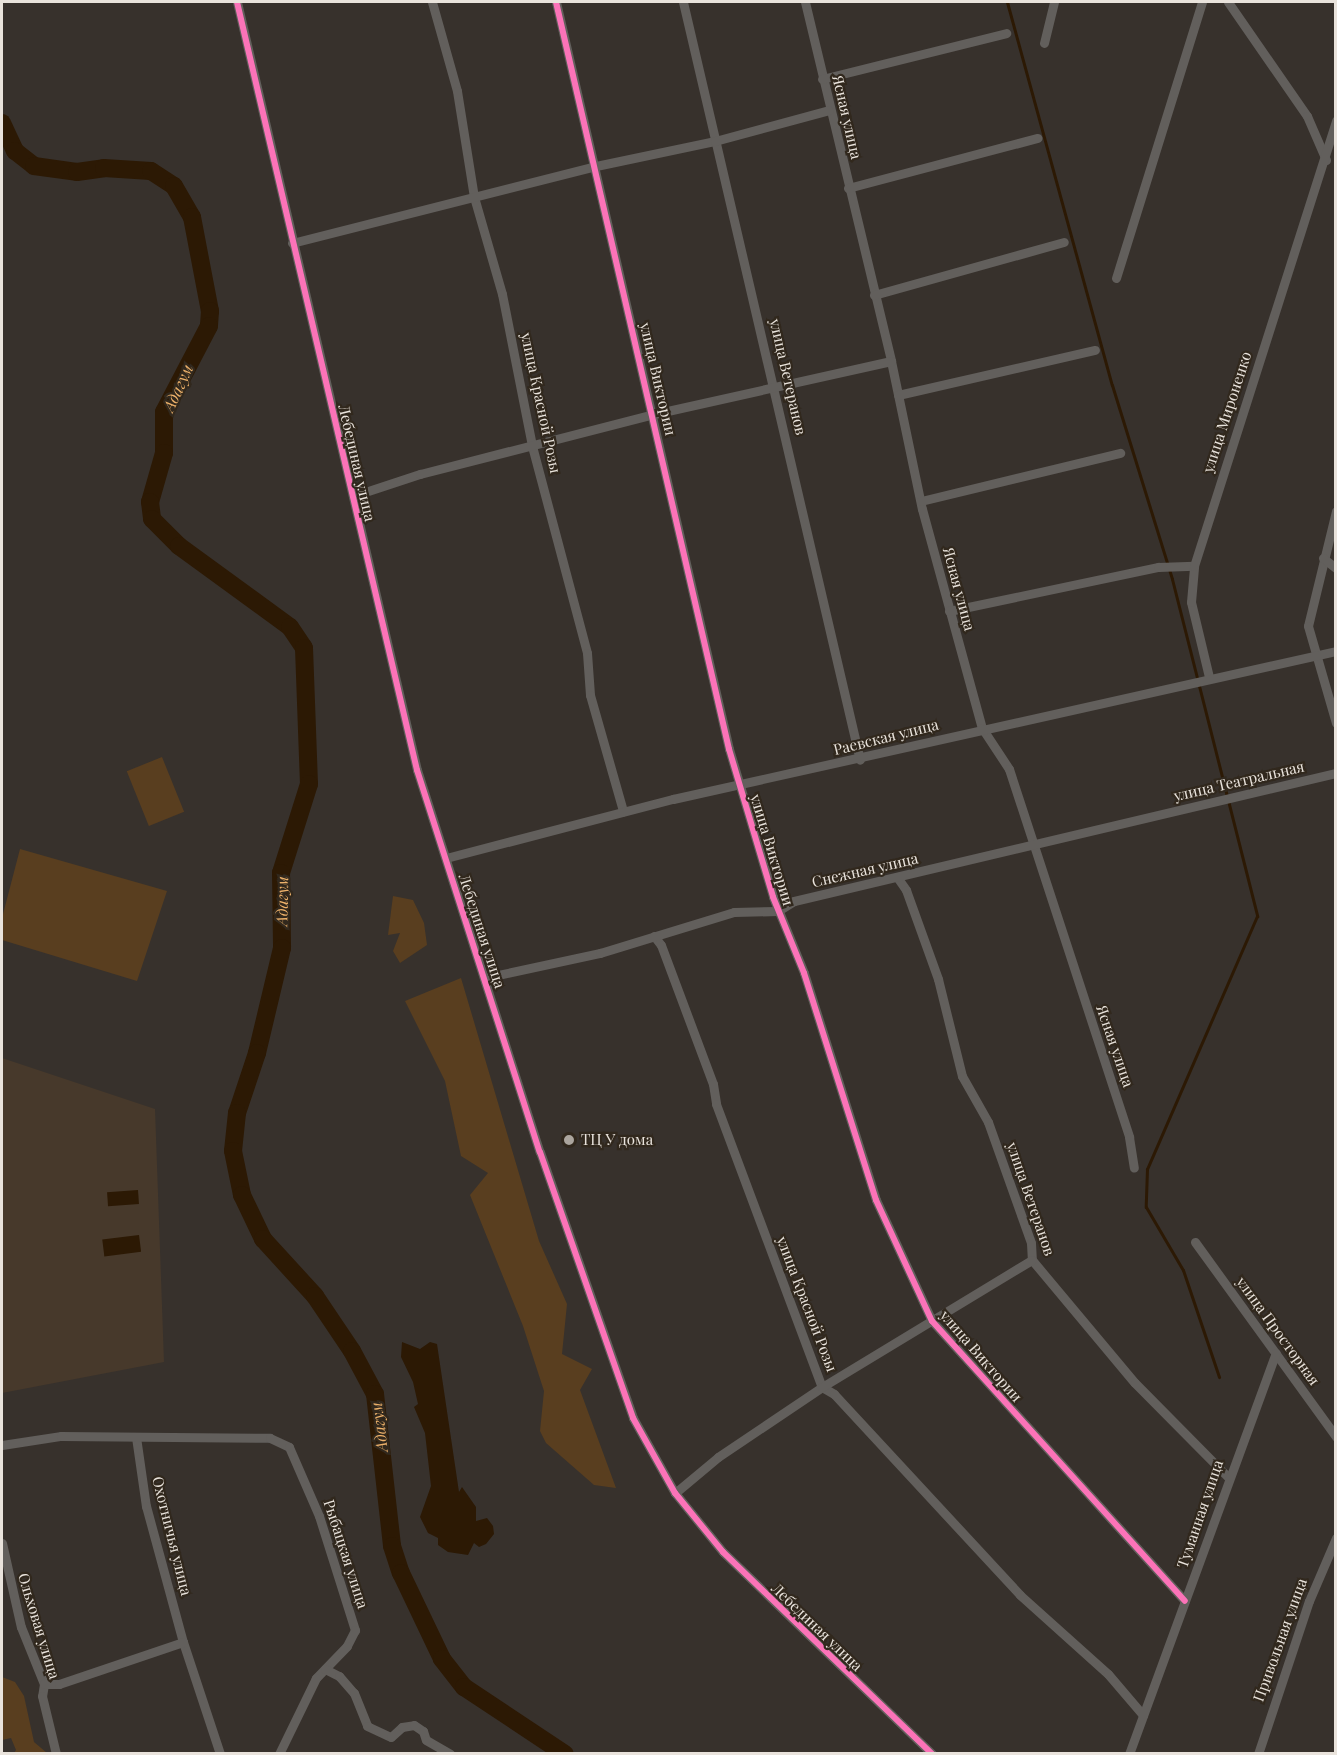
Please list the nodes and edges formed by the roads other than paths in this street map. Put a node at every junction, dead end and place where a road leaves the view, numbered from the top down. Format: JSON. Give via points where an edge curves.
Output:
{"nodes":[{"id":1,"x":237,"y":2,"type":"edge"},
{"id":2,"x":432,"y":2,"type":"edge"},
{"id":3,"x":556,"y":2,"type":"edge"},
{"id":4,"x":683,"y":2,"type":"edge"},
{"id":5,"x":804,"y":2,"type":"edge"},
{"id":6,"x":1054,"y":2,"type":"edge"},
{"id":7,"x":1202,"y":2,"type":"edge"},
{"id":8,"x":1228,"y":2,"type":"edge"},
{"id":9,"x":1006,"y":33,"type":"dead end"},
{"id":10,"x":1044,"y":43,"type":"dead end"},
{"id":11,"x":822,"y":79,"type":"junction"},
{"id":12,"x":829,"y":110,"type":"junction"},
{"id":13,"x":1335,"y":120,"type":"edge"},
{"id":14,"x":1037,"y":138,"type":"dead end"},
{"id":15,"x":715,"y":141,"type":"junction"},
{"id":16,"x":1326,"y":160,"type":"junction"},
{"id":17,"x":596,"y":166,"type":"junction"},
{"id":18,"x":848,"y":188,"type":"junction"},
{"id":19,"x":474,"y":197,"type":"junction"},
{"id":20,"x":1064,"y":242,"type":"dead end"},
{"id":21,"x":292,"y":243,"type":"junction"},
{"id":22,"x":1116,"y":278,"type":"dead end"},
{"id":23,"x":874,"y":294,"type":"junction"},
{"id":24,"x":1095,"y":350,"type":"dead end"},
{"id":25,"x":891,"y":361,"type":"junction"},
{"id":26,"x":775,"y":386,"type":"junction"},
{"id":27,"x":898,"y":395,"type":"junction"},
{"id":28,"x":654,"y":414,"type":"junction"},
{"id":29,"x":532,"y":446,"type":"junction"},
{"id":30,"x":1120,"y":453,"type":"dead end"},
{"id":31,"x":353,"y":496,"type":"junction"},
{"id":32,"x":921,"y":501,"type":"junction"},
{"id":33,"x":1335,"y":511,"type":"edge"},
{"id":34,"x":1323,"y":558,"type":"junction"},
{"id":35,"x":1194,"y":566,"type":"junction"},
{"id":36,"x":1335,"y":568,"type":"edge"},
{"id":37,"x":949,"y":611,"type":"junction"},
{"id":38,"x":1335,"y":651,"type":"edge"},
{"id":39,"x":1313,"y":655,"type":"junction"},
{"id":40,"x":1209,"y":678,"type":"junction"},
{"id":41,"x":1335,"y":723,"type":"edge"},
{"id":42,"x":982,"y":728,"type":"junction"},
{"id":43,"x":860,"y":760,"type":"junction"},
{"id":44,"x":1335,"y":773,"type":"edge"},
{"id":45,"x":740,"y":784,"type":"junction"},
{"id":46,"x":623,"y":811,"type":"junction"},
{"id":47,"x":1150,"y":817,"type":"joint"},
{"id":48,"x":1032,"y":844,"type":"junction"},
{"id":49,"x":446,"y":858,"type":"junction"},
{"id":50,"x":897,"y":877,"type":"junction"},
{"id":51,"x":778,"y":911,"type":"junction"},
{"id":52,"x":654,"y":936,"type":"junction"},
{"id":53,"x":484,"y":978,"type":"junction"},
{"id":54,"x":1134,"y":1168,"type":"dead end"},
{"id":55,"x":1195,"y":1242,"type":"dead end"},
{"id":56,"x":1032,"y":1260,"type":"junction"},
{"id":57,"x":932,"y":1321,"type":"junction"},
{"id":58,"x":1276,"y":1353,"type":"junction"},
{"id":59,"x":822,"y":1388,"type":"junction"},
{"id":60,"x":136,"y":1437,"type":"junction"},
{"id":61,"x":1335,"y":1437,"type":"edge"},
{"id":62,"x":2,"y":1445,"type":"edge"},
{"id":63,"x":1228,"y":1477,"type":"junction"},
{"id":64,"x":675,"y":1493,"type":"junction"},
{"id":65,"x":1335,"y":1538,"type":"edge"},
{"id":66,"x":2,"y":1542,"type":"edge"},
{"id":67,"x":1185,"y":1601,"type":"junction"},
{"id":68,"x":183,"y":1642,"type":"junction"},
{"id":69,"x":325,"y":1669,"type":"junction"},
{"id":70,"x":45,"y":1684,"type":"junction"},
{"id":71,"x":1143,"y":1715,"type":"junction"},
{"id":72,"x":56,"y":1754,"type":"edge"},
{"id":73,"x":220,"y":1754,"type":"edge"},
{"id":74,"x":279,"y":1754,"type":"edge"},
{"id":75,"x":450,"y":1754,"type":"edge"},
{"id":76,"x":932,"y":1754,"type":"edge"},
{"id":77,"x":1129,"y":1754,"type":"edge"},
{"id":78,"x":1258,"y":1754,"type":"edge"}],
"edges":[{"from":1,"to":21,"type":"street","name":"Лебединая улица"},
{"from":2,"to":19,"type":"street","name":"улица Красной Розы","via":[[457,91],[475,183]]},
{"from":3,"to":17,"type":"street","name":"улица Виктории"},
{"from":4,"to":15,"type":"street","name":"улица Ветеранов"},
{"from":5,"to":11,"type":"street","name":"Ясная улица"},
{"from":6,"to":10,"type":"street"},
{"from":7,"to":22,"type":"street"},
{"from":8,"to":16,"type":"street","via":[[1307,116]]},
{"from":9,"to":11,"type":"street"},
{"from":11,"to":12,"type":"street","name":"Ясная улица"},
{"from":12,"to":15,"type":"street"},
{"from":12,"to":18,"type":"street","name":"Ясная улица"},
{"from":13,"to":16,"type":"street","name":"улица Мироненко"},
{"from":14,"to":18,"type":"street"},
{"from":15,"to":17,"type":"street"},
{"from":15,"to":26,"type":"street","name":"улица Ветеранов"},
{"from":16,"to":35,"type":"street","name":"улица Мироненко"},
{"from":17,"to":19,"type":"street"},
{"from":17,"to":28,"type":"street","name":"улица Виктории"},
{"from":18,"to":23,"type":"street","name":"Ясная улица"},
{"from":19,"to":21,"type":"street"},
{"from":19,"to":29,"type":"street","name":"улица Красной Розы","via":[[502,294]]},
{"from":20,"to":23,"type":"street"},
{"from":21,"to":31,"type":"street","name":"Лебединая улица"},
{"from":23,"to":25,"type":"street","name":"Ясная улица"},
{"from":24,"to":27,"type":"street"},
{"from":25,"to":26,"type":"street"},
{"from":25,"to":27,"type":"street","name":"Ясная улица"},
{"from":26,"to":28,"type":"street"},
{"from":26,"to":43,"type":"street","name":"улица Ветеранов"},
{"from":27,"to":32,"type":"street","name":"Ясная улица"},
{"from":28,"to":29,"type":"street"},
{"from":28,"to":45,"type":"street","name":"улица Виктории","via":[[723,728]]},
{"from":29,"to":31,"type":"street","via":[[420,474]]},
{"from":29,"to":46,"type":"street","name":"улица Красной Розы","via":[[587,653],[591,695]]},
{"from":30,"to":32,"type":"street"},
{"from":31,"to":49,"type":"street","name":"Лебединая улица","via":[[417,770]]},
{"from":32,"to":37,"type":"street","name":"Ясная улица"},
{"from":33,"to":34,"type":"street"},
{"from":34,"to":36,"type":"street"},
{"from":34,"to":39,"type":"street","via":[[1308,626]]},
{"from":35,"to":37,"type":"street","via":[[1158,567]]},
{"from":35,"to":40,"type":"street","name":"улица Мироненко","via":[[1191,602]]},
{"from":37,"to":42,"type":"street","name":"Ясная улица"},
{"from":38,"to":39,"type":"street","name":"Раевская улица"},
{"from":39,"to":40,"type":"street","name":"Раевская улица"},
{"from":39,"to":41,"type":"street"},
{"from":40,"to":42,"type":"street","name":"Раевская улица"},
{"from":42,"to":43,"type":"street","name":"Раевская улица"},
{"from":42,"to":48,"type":"street","name":"Ясная улица","via":[[1009,769]]},
{"from":43,"to":45,"type":"street","name":"Раевская улица"},
{"from":44,"to":47,"type":"street","name":"улица Театральная"},
{"from":45,"to":46,"type":"street","name":"Раевская улица"},
{"from":45,"to":51,"type":"street","name":"улица Виктории"},
{"from":46,"to":49,"type":"street","name":"Раевская улица"},
{"from":47,"to":48,"type":"street","name":"Снежная улица"},
{"from":48,"to":50,"type":"street","name":"Снежная улица"},
{"from":48,"to":54,"type":"street","name":"Ясная улица","via":[[1129,1137]]},
{"from":49,"to":53,"type":"street","name":"Лебединая улица"},
{"from":50,"to":51,"type":"street","name":"Снежная улица","via":[[794,901]]},
{"from":50,"to":56,"type":"street","name":"улица Ветеранов","via":[[906,890],[938,979],[962,1076],[988,1122],[1031,1243]]},
{"from":51,"to":52,"type":"street","name":"Снежная улица","via":[[734,912]]},
{"from":51,"to":57,"type":"street","name":"улица Виктории","via":[[804,973],[876,1200]]},
{"from":52,"to":53,"type":"street","name":"Снежная улица","via":[[600,953]]},
{"from":52,"to":59,"type":"street","name":"улица Красной Розы","via":[[661,945]]},
{"from":53,"to":64,"type":"street","name":"Лебединая улица","via":[[619,1382],[648,1449]]},
{"from":55,"to":58,"type":"street","name":"улица Просторная"},
{"from":56,"to":57,"type":"street"},
{"from":56,"to":63,"type":"street","name":"улица Ветеранов","via":[[1135,1383]]},
{"from":57,"to":59,"type":"street"},
{"from":57,"to":67,"type":"street","name":"улица Виктории"},
{"from":58,"to":61,"type":"street","name":"улица Просторная"},
{"from":58,"to":63,"type":"street","name":"Туманная улица"},
{"from":59,"to":64,"type":"street","via":[[718,1457]]},
{"from":59,"to":71,"type":"street","name":"улица Красной Розы","via":[[834,1394],[1020,1595],[1108,1674]]},
{"from":60,"to":62,"type":"street","via":[[62,1436]]},
{"from":60,"to":68,"type":"street","name":"Охотничья улица","via":[[146,1506]]},
{"from":60,"to":69,"type":"street","name":"Рыбацкая улица","via":[[270,1438],[289,1447],[319,1516],[355,1630],[353,1638]]},
{"from":63,"to":67,"type":"street","name":"Туманная улица"},
{"from":64,"to":76,"type":"street","name":"Лебединая улица","via":[[723,1552]]},
{"from":65,"to":78,"type":"street","name":"Привольная улица","via":[[1309,1601]]},
{"from":66,"to":70,"type":"street","name":"Ольховая улица","via":[[21,1627]]},
{"from":67,"to":71,"type":"street","name":"Туманная улица"},
{"from":68,"to":70,"type":"street","via":[[59,1684]]},
{"from":68,"to":73,"type":"street","name":"Охотничья улица"},
{"from":69,"to":74,"type":"street","via":[[316,1678]]},
{"from":69,"to":75,"type":"street","via":[[339,1676],[354,1693],[367,1726],[391,1737],[402,1727],[414,1725],[423,1731],[426,1740]]},
{"from":70,"to":72,"type":"street","name":"Ольховая улица","via":[[42,1696]]},
{"from":71,"to":77,"type":"street","name":"Туманная улица"}]}
